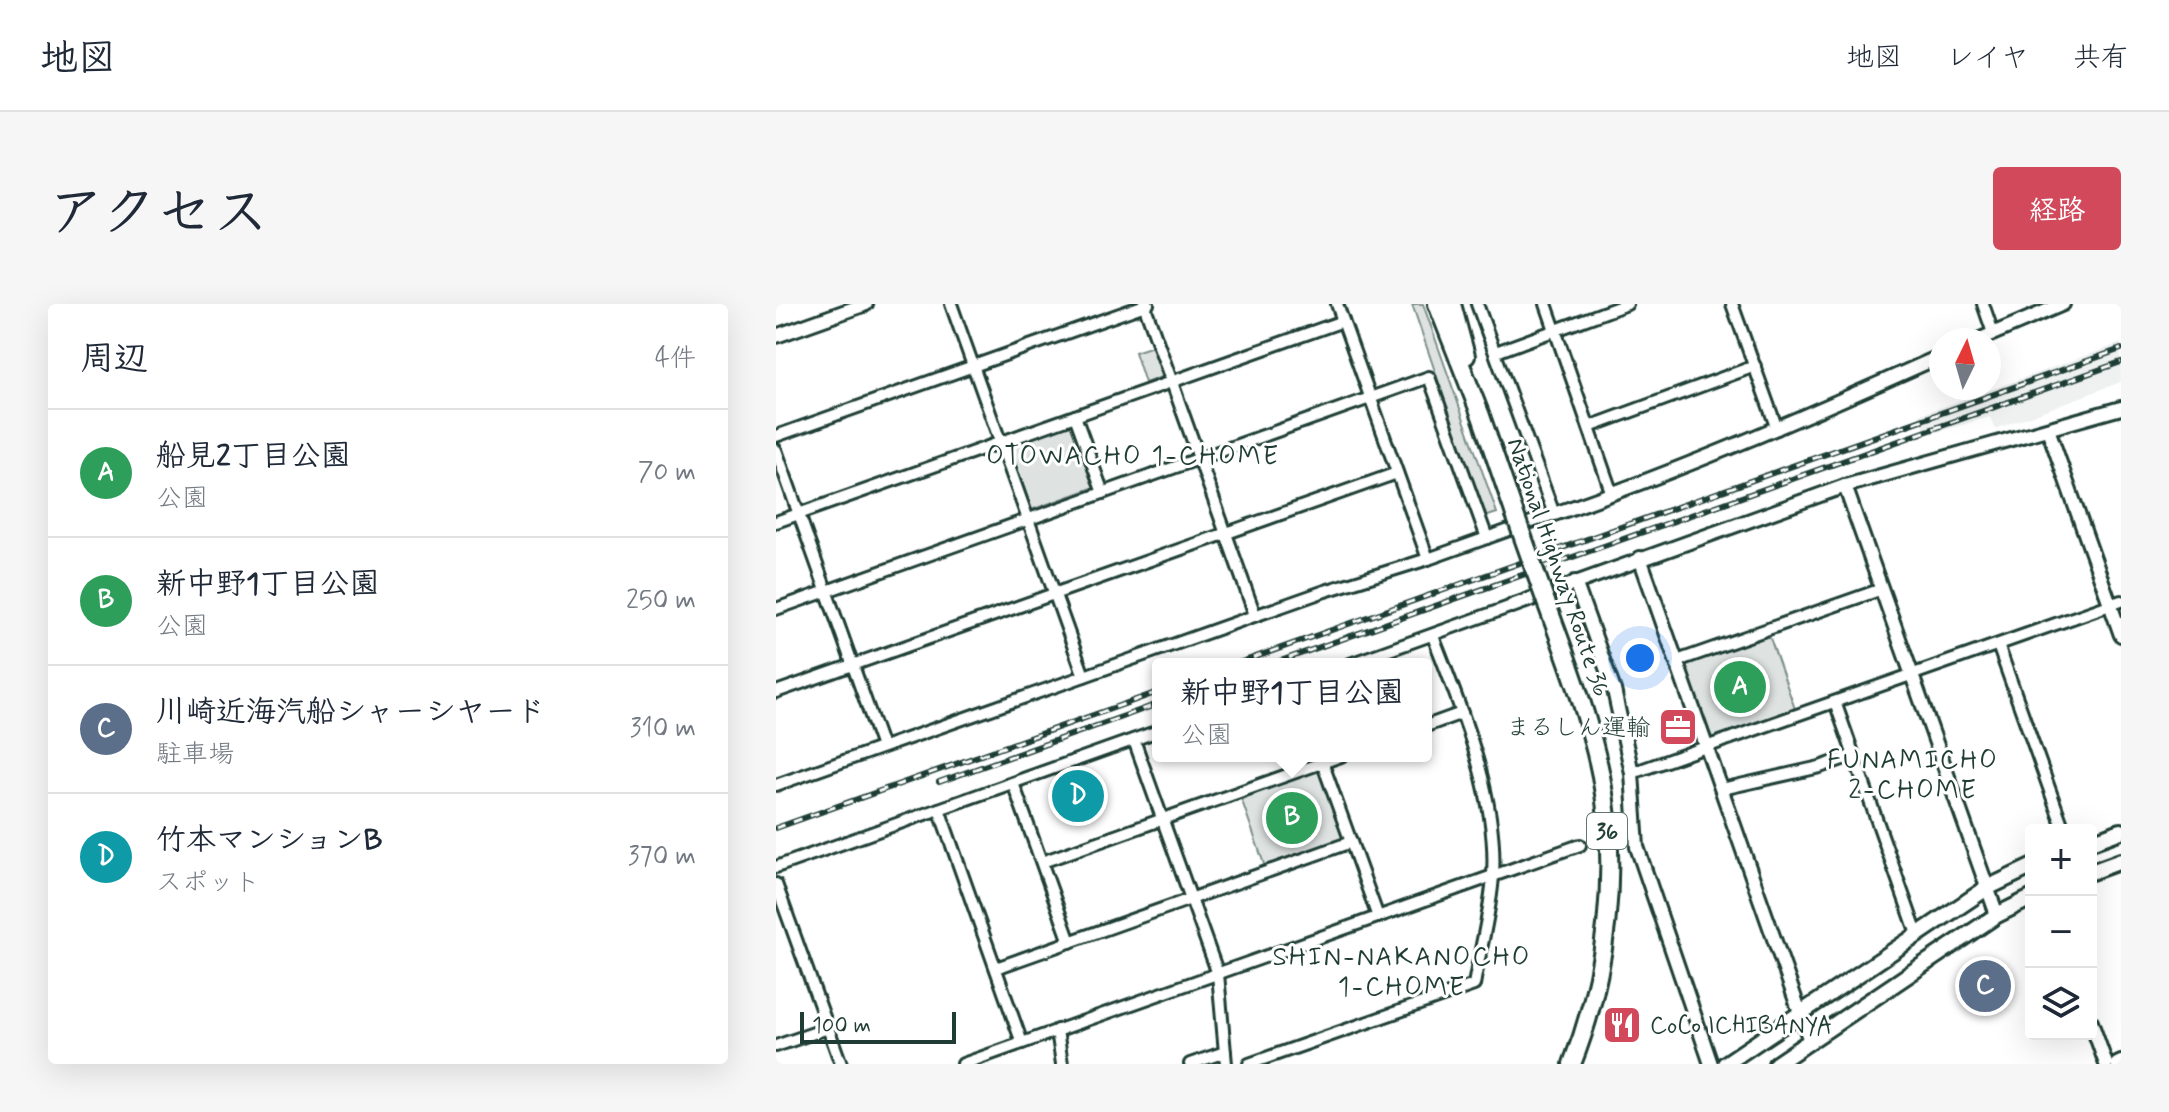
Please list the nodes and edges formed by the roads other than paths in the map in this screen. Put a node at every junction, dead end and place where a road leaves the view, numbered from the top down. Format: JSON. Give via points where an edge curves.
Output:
{"nodes":[{"id":1,"x":866,"y":304,"type":"edge"},
{"id":2,"x":951,"y":304,"type":"edge"},
{"id":3,"x":1146,"y":304,"type":"edge"},
{"id":4,"x":1337,"y":304,"type":"edge"},
{"id":5,"x":1437,"y":304,"type":"edge"},
{"id":6,"x":1452,"y":304,"type":"edge"},
{"id":7,"x":1477,"y":304,"type":"edge"},
{"id":8,"x":1546,"y":304,"type":"edge"},
{"id":9,"x":1627,"y":304,"type":"edge"},
{"id":10,"x":1732,"y":304,"type":"edge"},
{"id":11,"x":1983,"y":304,"type":"edge"},
{"id":12,"x":2063,"y":304,"type":"edge"},
{"id":13,"x":2039,"y":309,"type":"edge"},
{"id":14,"x":1343,"y":321,"type":"junction"},
{"id":15,"x":1991,"y":328,"type":"edge"},
{"id":16,"x":2001,"y":329,"type":"edge"},
{"id":17,"x":1555,"y":330,"type":"junction"},
{"id":18,"x":776,"y":336,"type":"edge"},
{"id":19,"x":1496,"y":352,"type":"junction"},
{"id":20,"x":1929,"y":361,"type":"edge"},
{"id":21,"x":973,"y":366,"type":"junction"},
{"id":22,"x":1755,"y":366,"type":"junction"},
{"id":23,"x":1172,"y":382,"type":"junction"},
{"id":24,"x":1370,"y":398,"type":"junction"},
{"id":25,"x":2121,"y":408,"type":"edge"},
{"id":26,"x":1075,"y":416,"type":"junction"},
{"id":27,"x":1481,"y":416,"type":"junction"},
{"id":28,"x":1589,"y":427,"type":"junction"},
{"id":29,"x":1777,"y":429,"type":"junction"},
{"id":30,"x":2048,"y":429,"type":"junction"},
{"id":31,"x":776,"y":436,"type":"edge"},
{"id":32,"x":1000,"y":443,"type":"junction"},
{"id":33,"x":776,"y":450,"type":"edge"},
{"id":34,"x":1199,"y":459,"type":"junction"},
{"id":35,"x":1397,"y":473,"type":"junction"},
{"id":36,"x":1845,"y":486,"type":"junction"},
{"id":37,"x":1103,"y":493,"type":"junction"},
{"id":38,"x":1612,"y":494,"type":"junction"},
{"id":39,"x":799,"y":514,"type":"junction"},
{"id":40,"x":1554,"y":514,"type":"junction"},
{"id":41,"x":1028,"y":519,"type":"junction"},
{"id":42,"x":776,"y":522,"type":"edge"},
{"id":43,"x":1226,"y":533,"type":"junction"},
{"id":44,"x":1487,"y":538,"type":"junction"},
{"id":45,"x":1640,"y":558,"type":"junction"},
{"id":46,"x":1428,"y":559,"type":"junction"},
{"id":47,"x":1575,"y":582,"type":"junction"},
{"id":48,"x":1882,"y":589,"type":"junction"},
{"id":49,"x":826,"y":591,"type":"junction"},
{"id":50,"x":1054,"y":594,"type":"junction"},
{"id":51,"x":2116,"y":603,"type":"edge"},
{"id":52,"x":1512,"y":606,"type":"joint"},
{"id":53,"x":776,"y":609,"type":"edge"},
{"id":54,"x":1255,"y":615,"type":"junction"},
{"id":55,"x":2121,"y":635,"type":"edge"},
{"id":56,"x":1433,"y":636,"type":"junction"},
{"id":57,"x":1998,"y":645,"type":"junction"},
{"id":58,"x":1368,"y":658,"type":"edge"},
{"id":59,"x":1677,"y":661,"type":"junction"},
{"id":60,"x":853,"y":665,"type":"junction"},
{"id":61,"x":1912,"y":675,"type":"junction"},
{"id":62,"x":1084,"y":676,"type":"junction"},
{"id":63,"x":776,"y":692,"type":"edge"},
{"id":64,"x":1835,"y":702,"type":"junction"},
{"id":65,"x":1462,"y":713,"type":"junction"},
{"id":66,"x":1432,"y":724,"type":"edge"},
{"id":67,"x":1152,"y":733,"type":"edge"},
{"id":68,"x":1134,"y":740,"type":"junction"},
{"id":69,"x":882,"y":747,"type":"junction"},
{"id":70,"x":1707,"y":747,"type":"junction"},
{"id":71,"x":1854,"y":755,"type":"junction"},
{"id":72,"x":1314,"y":762,"type":"edge"},
{"id":73,"x":1323,"y":762,"type":"edge"},
{"id":74,"x":1632,"y":773,"type":"junction"},
{"id":75,"x":1013,"y":783,"type":"junction"},
{"id":76,"x":776,"y":785,"type":"edge"},
{"id":77,"x":1722,"y":789,"type":"junction"},
{"id":78,"x":939,"y":809,"type":"junction"},
{"id":79,"x":1163,"y":820,"type":"junction"},
{"id":80,"x":2062,"y":824,"type":"edge"},
{"id":81,"x":2121,"y":831,"type":"edge"},
{"id":82,"x":2097,"y":840,"type":"edge"},
{"id":83,"x":1351,"y":842,"type":"junction"},
{"id":84,"x":1580,"y":845,"type":"dead end"},
{"id":85,"x":2121,"y":861,"type":"edge"},
{"id":86,"x":1042,"y":862,"type":"junction"},
{"id":87,"x":776,"y":867,"type":"edge"},
{"id":88,"x":2025,"y":870,"type":"edge"},
{"id":89,"x":2097,"y":870,"type":"edge"},
{"id":90,"x":1493,"y":876,"type":"junction"},
{"id":91,"x":776,"y":884,"type":"edge"},
{"id":92,"x":1987,"y":888,"type":"junction"},
{"id":93,"x":1191,"y":899,"type":"junction"},
{"id":94,"x":2025,"y":901,"type":"edge"},
{"id":95,"x":1997,"y":915,"type":"junction"},
{"id":96,"x":1378,"y":917,"type":"junction"},
{"id":97,"x":1917,"y":934,"type":"junction"},
{"id":98,"x":1070,"y":942,"type":"junction"},
{"id":99,"x":996,"y":968,"type":"junction"},
{"id":100,"x":1218,"y":974,"type":"junction"},
{"id":101,"x":1800,"y":1013,"type":"junction"},
{"id":102,"x":828,"y":1028,"type":"junction"},
{"id":103,"x":1057,"y":1030,"type":"junction"},
{"id":104,"x":2097,"y":1039,"type":"edge"},
{"id":105,"x":1810,"y":1041,"type":"junction"},
{"id":106,"x":1022,"y":1043,"type":"junction"},
{"id":107,"x":776,"y":1046,"type":"edge"},
{"id":108,"x":1225,"y":1052,"type":"junction"},
{"id":109,"x":841,"y":1064,"type":"edge"},
{"id":110,"x":963,"y":1064,"type":"edge"},
{"id":111,"x":1062,"y":1064,"type":"edge"},
{"id":112,"x":1190,"y":1064,"type":"edge"},
{"id":113,"x":1226,"y":1064,"type":"edge"},
{"id":114,"x":1249,"y":1064,"type":"edge"},
{"id":115,"x":1572,"y":1064,"type":"edge"},
{"id":116,"x":1711,"y":1064,"type":"edge"},
{"id":117,"x":1725,"y":1064,"type":"edge"},
{"id":118,"x":1776,"y":1064,"type":"edge"},
{"id":119,"x":2106,"y":1064,"type":"edge"}],
"edges":[{"from":1,"to":18,"type":"street"},
{"from":2,"to":21,"type":"street"},
{"from":3,"to":21,"type":"street"},
{"from":3,"to":23,"type":"street"},
{"from":4,"to":14,"type":"street"},
{"from":5,"to":27,"type":"highway","name":"National Highway Route 36","number":"36"},
{"from":6,"to":27,"type":"highway","name":"National Highway Route 36","number":"36"},
{"from":7,"to":19,"type":"street"},
{"from":8,"to":17,"type":"street"},
{"from":9,"to":17,"type":"street"},
{"from":10,"to":22,"type":"street"},
{"from":11,"to":15,"type":"street"},
{"from":12,"to":13,"type":"street"},
{"from":13,"to":16,"type":"street"},
{"from":14,"to":23,"type":"street"},
{"from":14,"to":24,"type":"street"},
{"from":17,"to":19,"type":"street"},
{"from":17,"to":28,"type":"street"},
{"from":19,"to":40,"type":"street"},
{"from":20,"to":29,"type":"street"},
{"from":21,"to":31,"type":"street"},
{"from":21,"to":32,"type":"street"},
{"from":22,"to":28,"type":"street"},
{"from":22,"to":29,"type":"street"},
{"from":23,"to":26,"type":"street"},
{"from":23,"to":34,"type":"street"},
{"from":24,"to":34,"type":"street"},
{"from":24,"to":35,"type":"street"},
{"from":24,"to":44,"type":"street","via":[[1429,377]]},
{"from":25,"to":30,"type":"street"},
{"from":26,"to":32,"type":"street"},
{"from":26,"to":37,"type":"street"},
{"from":27,"to":115,"type":"highway","name":"National Highway Route 36","number":"36","bridge":true,"via":[[1590,729],[1601,778],[1607,893],[1600,967]]},
{"from":28,"to":38,"type":"street"},
{"from":29,"to":38,"type":"street"},
{"from":30,"to":36,"type":"street"},
{"from":30,"to":51,"type":"street"},
{"from":32,"to":39,"type":"street"},
{"from":32,"to":41,"type":"street"},
{"from":33,"to":39,"type":"street"},
{"from":34,"to":37,"type":"street"},
{"from":34,"to":43,"type":"street"},
{"from":35,"to":43,"type":"street"},
{"from":35,"to":46,"type":"street"},
{"from":36,"to":45,"type":"street"},
{"from":36,"to":48,"type":"street"},
{"from":37,"to":41,"type":"street"},
{"from":38,"to":40,"type":"street"},
{"from":39,"to":42,"type":"street"},
{"from":39,"to":49,"type":"street"},
{"from":40,"to":44,"type":"street"},
{"from":41,"to":49,"type":"street"},
{"from":41,"to":50,"type":"street"},
{"from":43,"to":50,"type":"street"},
{"from":43,"to":54,"type":"street"},
{"from":44,"to":46,"type":"street"},
{"from":45,"to":47,"type":"street"},
{"from":45,"to":59,"type":"street"},
{"from":46,"to":54,"type":"street"},
{"from":47,"to":52,"type":"street"},
{"from":47,"to":74,"type":"street","via":[[1614,690]]},
{"from":48,"to":59,"type":"street"},
{"from":48,"to":61,"type":"street"},
{"from":49,"to":53,"type":"street"},
{"from":49,"to":60,"type":"street"},
{"from":50,"to":60,"type":"street"},
{"from":50,"to":62,"type":"street"},
{"from":51,"to":55,"type":"street"},
{"from":51,"to":57,"type":"street"},
{"from":52,"to":56,"type":"street"},
{"from":54,"to":62,"type":"street"},
{"from":56,"to":58,"type":"street"},
{"from":56,"to":65,"type":"street"},
{"from":57,"to":61,"type":"street"},
{"from":57,"to":80,"type":"street"},
{"from":59,"to":70,"type":"street"},
{"from":60,"to":63,"type":"street"},
{"from":60,"to":69,"type":"street"},
{"from":61,"to":64,"type":"street"},
{"from":61,"to":92,"type":"street"},
{"from":62,"to":69,"type":"street"},
{"from":64,"to":70,"type":"street"},
{"from":64,"to":71,"type":"street"},
{"from":65,"to":66,"type":"street"},
{"from":65,"to":90,"type":"street","via":[[1487,801]]},
{"from":67,"to":68,"type":"street"},
{"from":68,"to":75,"type":"street"},
{"from":68,"to":79,"type":"street"},
{"from":69,"to":76,"type":"street"},
{"from":70,"to":74,"type":"street"},
{"from":70,"to":77,"type":"street"},
{"from":71,"to":77,"type":"street"},
{"from":71,"to":97,"type":"street"},
{"from":72,"to":79,"type":"street"},
{"from":73,"to":83,"type":"street"},
{"from":74,"to":116,"type":"street","via":[[1637,847]]},
{"from":75,"to":78,"type":"street"},
{"from":75,"to":86,"type":"street"},
{"from":77,"to":101,"type":"street"},
{"from":78,"to":87,"type":"street"},
{"from":78,"to":99,"type":"street"},
{"from":79,"to":86,"type":"street"},
{"from":79,"to":93,"type":"street"},
{"from":81,"to":82,"type":"main road"},
{"from":83,"to":93,"type":"street"},
{"from":83,"to":96,"type":"street"},
{"from":84,"to":90,"type":"street"},
{"from":85,"to":89,"type":"main road"},
{"from":86,"to":98,"type":"street"},
{"from":88,"to":92,"type":"main road"},
{"from":90,"to":96,"type":"street"},
{"from":90,"to":114,"type":"street","via":[[1474,985]]},
{"from":91,"to":102,"type":"street"},
{"from":92,"to":95,"type":"street"},
{"from":92,"to":97,"type":"main road"},
{"from":93,"to":98,"type":"street"},
{"from":93,"to":100,"type":"street"},
{"from":94,"to":95,"type":"main road"},
{"from":95,"to":105,"type":"main road"},
{"from":96,"to":100,"type":"street"},
{"from":97,"to":101,"type":"main road"},
{"from":98,"to":99,"type":"street"},
{"from":99,"to":106,"type":"street"},
{"from":100,"to":103,"type":"street"},
{"from":100,"to":108,"type":"street"},
{"from":101,"to":105,"type":"street"},
{"from":101,"to":117,"type":"main road"},
{"from":102,"to":107,"type":"street"},
{"from":102,"to":109,"type":"street"},
{"from":103,"to":106,"type":"street"},
{"from":103,"to":111,"type":"street"},
{"from":104,"to":119,"type":"street"},
{"from":105,"to":118,"type":"main road"},
{"from":106,"to":110,"type":"street"},
{"from":108,"to":112,"type":"street"},
{"from":108,"to":113,"type":"street"}]}
